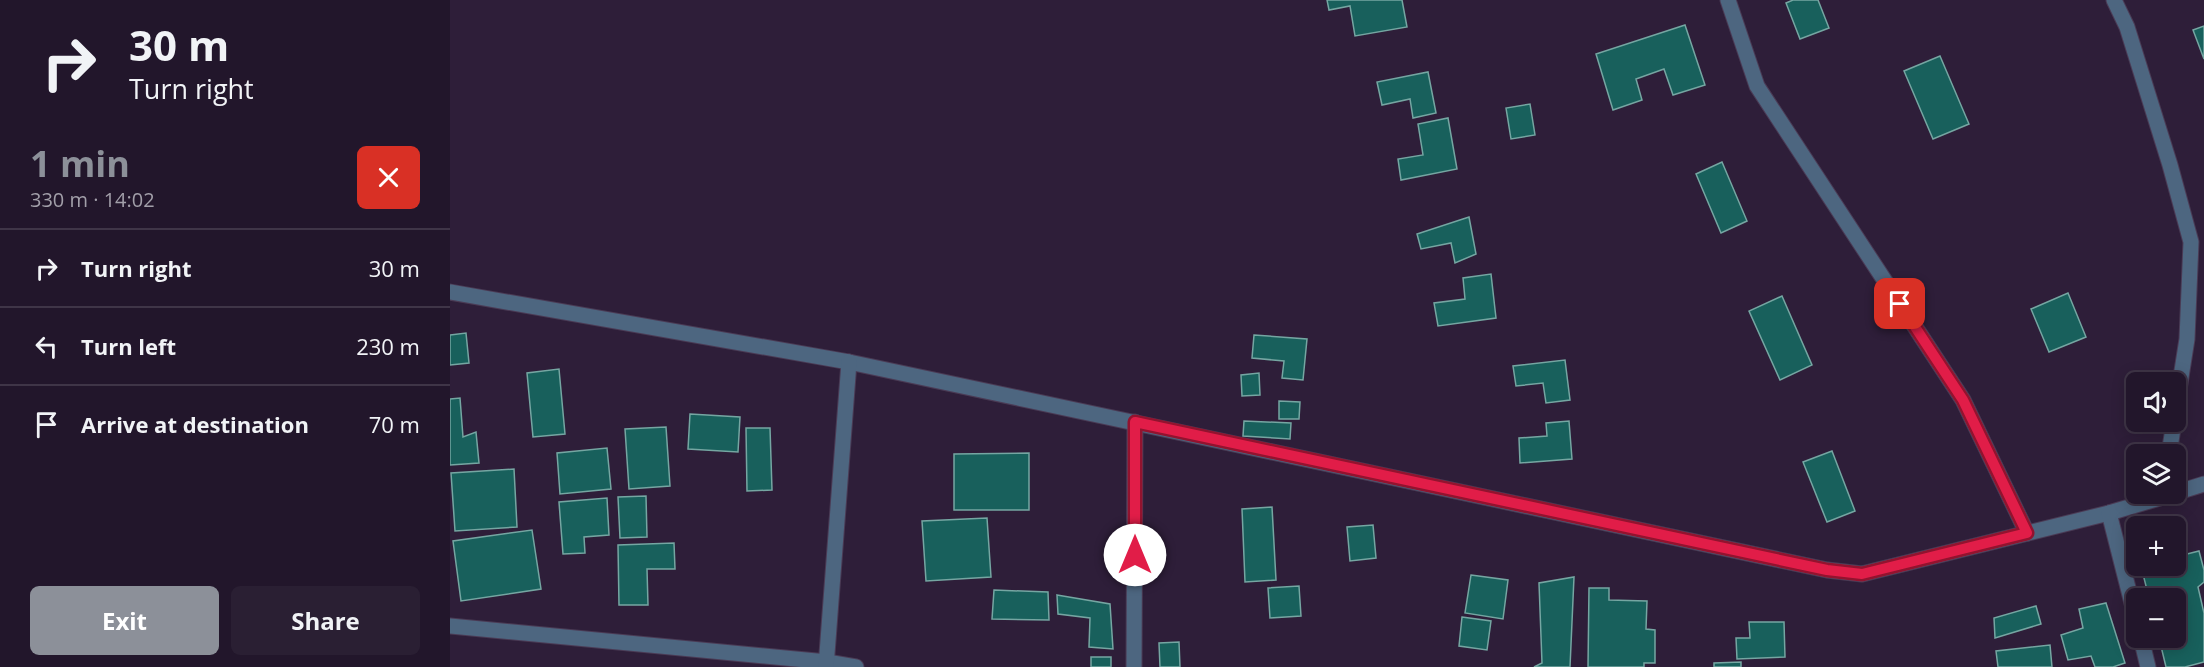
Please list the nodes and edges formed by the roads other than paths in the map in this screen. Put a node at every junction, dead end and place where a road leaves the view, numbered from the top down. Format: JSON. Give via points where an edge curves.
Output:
{"nodes":[{"id":1,"x":1728,"y":0,"type":"edge"},
{"id":2,"x":2114,"y":0,"type":"edge"},
{"id":3,"x":450,"y":292,"type":"edge"},
{"id":4,"x":849,"y":362,"type":"junction"},
{"id":5,"x":2182,"y":372,"type":"edge"},
{"id":6,"x":1135,"y":422,"type":"junction"},
{"id":7,"x":2204,"y":484,"type":"edge"},
{"id":8,"x":2186,"y":489,"type":"edge"},
{"id":9,"x":2137,"y":504,"type":"edge"},
{"id":10,"x":2109,"y":513,"type":"junction"},
{"id":11,"x":2027,"y":533,"type":"junction"},
{"id":12,"x":2128,"y":588,"type":"edge"},
{"id":13,"x":450,"y":626,"type":"edge"},
{"id":14,"x":2143,"y":648,"type":"edge"},
{"id":15,"x":827,"y":664,"type":"edge"},
{"id":16,"x":856,"y":667,"type":"edge"},
{"id":17,"x":1134,"y":667,"type":"edge"},
{"id":18,"x":2148,"y":667,"type":"edge"}],
"edges":[{"from":1,"to":11,"type":"street","via":[[1757,86],[1963,400]]},
{"from":2,"to":5,"type":"street","via":[[2127,27],[2191,242]]},
{"from":3,"to":4,"type":"street"},
{"from":4,"to":6,"type":"street"},
{"from":4,"to":15,"type":"street"},
{"from":6,"to":11,"type":"street","via":[[1827,570],[1862,574]]},
{"from":6,"to":17,"type":"street"},
{"from":7,"to":8,"type":"street"},
{"from":9,"to":10,"type":"street"},
{"from":10,"to":11,"type":"street"},
{"from":10,"to":12,"type":"street"},
{"from":13,"to":15,"type":"street"},
{"from":14,"to":18,"type":"street"},
{"from":15,"to":16,"type":"street"}]}
